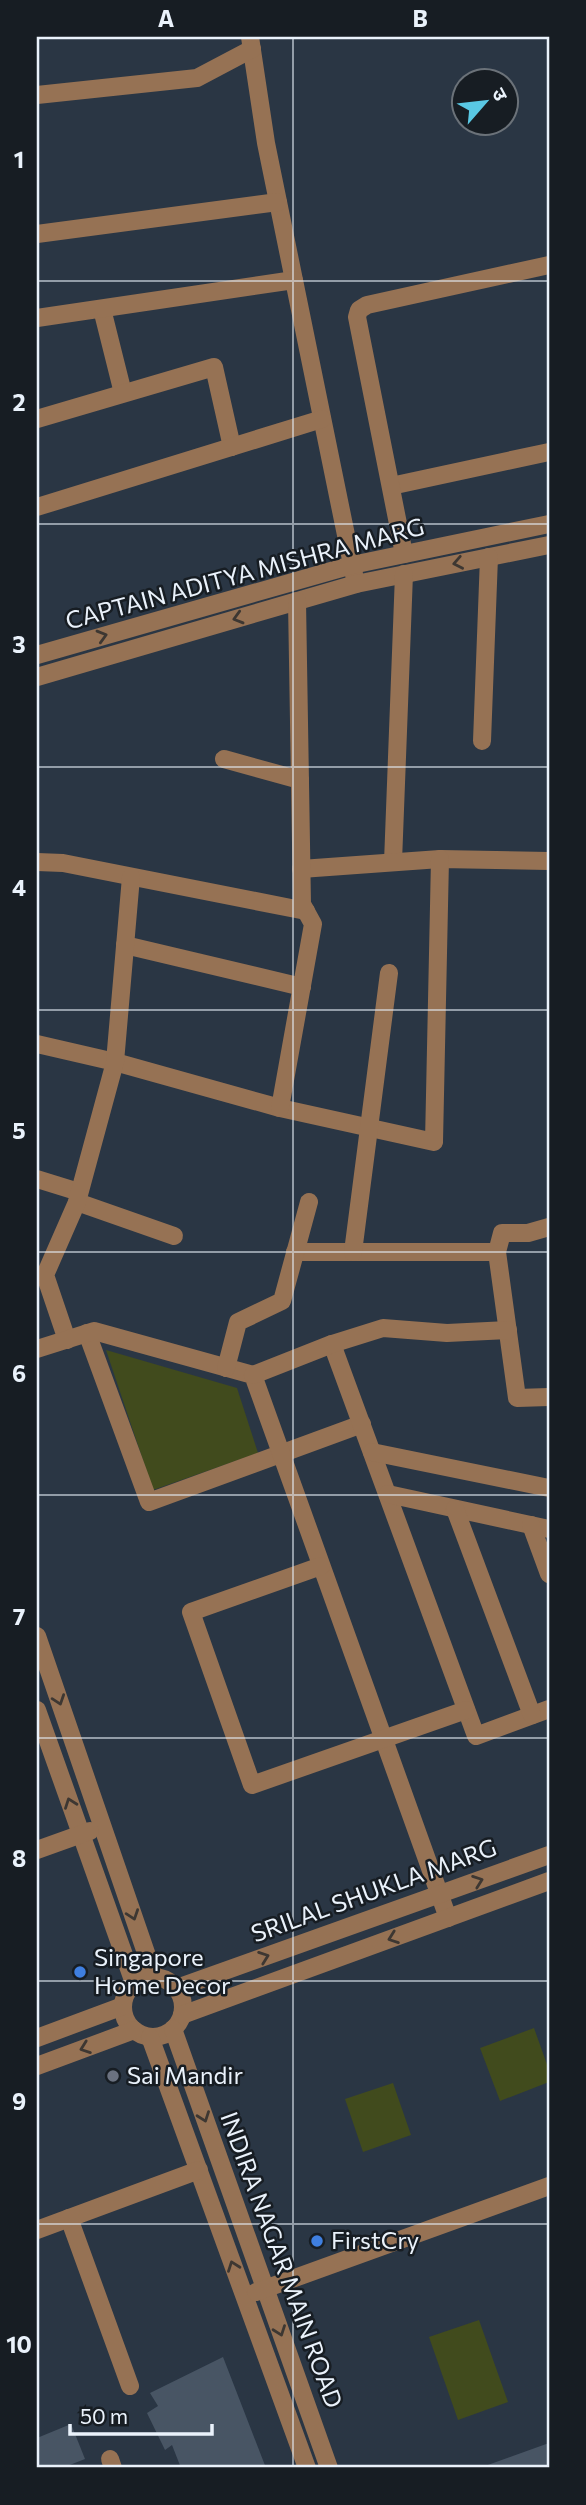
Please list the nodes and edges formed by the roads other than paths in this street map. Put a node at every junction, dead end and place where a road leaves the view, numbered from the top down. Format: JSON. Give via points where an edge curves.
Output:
{"nodes":[{"id":1,"x":251,"y":43,"type":"edge"},
{"id":2,"x":37,"y":95,"type":"edge"},
{"id":3,"x":278,"y":201,"type":"junction"},
{"id":4,"x":37,"y":234,"type":"edge"},
{"id":5,"x":549,"y":264,"type":"edge"},
{"id":6,"x":294,"y":279,"type":"junction"},
{"id":7,"x":102,"y":309,"type":"junction"},
{"id":8,"x":37,"y":318,"type":"edge"},
{"id":9,"x":123,"y":393,"type":"junction"},
{"id":10,"x":37,"y":418,"type":"edge"},
{"id":11,"x":322,"y":419,"type":"junction"},
{"id":12,"x":232,"y":447,"type":"junction"},
{"id":13,"x":549,"y":452,"type":"edge"},
{"id":14,"x":391,"y":486,"type":"junction"},
{"id":15,"x":37,"y":507,"type":"edge"},
{"id":16,"x":549,"y":524,"type":"edge"},
{"id":17,"x":549,"y":545,"type":"edge"},
{"id":18,"x":404,"y":555,"type":"junction"},
{"id":19,"x":489,"y":557,"type":"junction"},
{"id":20,"x":352,"y":565,"type":"junction"},
{"id":21,"x":404,"y":574,"type":"junction"},
{"id":22,"x":356,"y":584,"type":"junction"},
{"id":23,"x":298,"y":601,"type":"junction"},
{"id":24,"x":37,"y":655,"type":"edge"},
{"id":25,"x":37,"y":677,"type":"edge"},
{"id":26,"x":482,"y":741,"type":"dead end"},
{"id":27,"x":224,"y":759,"type":"dead end"},
{"id":28,"x":300,"y":780,"type":"junction"},
{"id":29,"x":440,"y":859,"type":"junction"},
{"id":30,"x":549,"y":861,"type":"edge"},
{"id":31,"x":37,"y":862,"type":"edge"},
{"id":32,"x":393,"y":862,"type":"junction"},
{"id":33,"x":301,"y":869,"type":"junction"},
{"id":34,"x":131,"y":877,"type":"junction"},
{"id":35,"x":306,"y":911,"type":"junction"},
{"id":36,"x":125,"y":945,"type":"junction"},
{"id":37,"x":389,"y":973,"type":"dead end"},
{"id":38,"x":302,"y":987,"type":"junction"},
{"id":39,"x":37,"y":1044,"type":"edge"},
{"id":40,"x":115,"y":1062,"type":"junction"},
{"id":41,"x":280,"y":1108,"type":"junction"},
{"id":42,"x":369,"y":1128,"type":"junction"},
{"id":43,"x":37,"y":1179,"type":"edge"},
{"id":44,"x":78,"y":1197,"type":"junction"},
{"id":45,"x":309,"y":1202,"type":"dead end"},
{"id":46,"x":549,"y":1227,"type":"edge"},
{"id":47,"x":173,"y":1236,"type":"dead end"},
{"id":48,"x":295,"y":1252,"type":"junction"},
{"id":49,"x":354,"y":1252,"type":"junction"},
{"id":50,"x":497,"y":1252,"type":"junction"},
{"id":51,"x":508,"y":1330,"type":"junction"},
{"id":52,"x":87,"y":1333,"type":"junction"},
{"id":53,"x":66,"y":1339,"type":"junction"},
{"id":54,"x":332,"y":1343,"type":"junction"},
{"id":55,"x":37,"y":1349,"type":"edge"},
{"id":56,"x":226,"y":1368,"type":"junction"},
{"id":57,"x":253,"y":1375,"type":"junction"},
{"id":58,"x":549,"y":1397,"type":"edge"},
{"id":59,"x":362,"y":1424,"type":"junction"},
{"id":60,"x":372,"y":1451,"type":"junction"},
{"id":61,"x":281,"y":1454,"type":"junction"},
{"id":62,"x":549,"y":1488,"type":"edge"},
{"id":63,"x":387,"y":1494,"type":"junction"},
{"id":64,"x":455,"y":1509,"type":"junction"},
{"id":65,"x":531,"y":1525,"type":"junction"},
{"id":66,"x":549,"y":1529,"type":"edge"},
{"id":67,"x":321,"y":1566,"type":"junction"},
{"id":68,"x":549,"y":1574,"type":"edge"},
{"id":69,"x":37,"y":1636,"type":"edge"},
{"id":70,"x":549,"y":1709,"type":"edge"},
{"id":71,"x":37,"y":1710,"type":"edge"},
{"id":72,"x":466,"y":1710,"type":"junction"},
{"id":73,"x":532,"y":1715,"type":"junction"},
{"id":74,"x":383,"y":1739,"type":"junction"},
{"id":75,"x":103,"y":1827,"type":"junction"},
{"id":76,"x":81,"y":1835,"type":"junction"},
{"id":77,"x":37,"y":1850,"type":"edge"},
{"id":78,"x":549,"y":1855,"type":"edge"},
{"id":79,"x":549,"y":1881,"type":"edge"},
{"id":80,"x":439,"y":1894,"type":"junction"},
{"id":81,"x":448,"y":1918,"type":"junction"},
{"id":82,"x":154,"y":1976,"type":"junction"},
{"id":83,"x":134,"y":1983,"type":"junction"},
{"id":84,"x":177,"y":1988,"type":"junction"},
{"id":85,"x":123,"y":2006,"type":"junction"},
{"id":86,"x":178,"y":2022,"type":"junction"},
{"id":87,"x":142,"y":2034,"type":"junction"},
{"id":88,"x":37,"y":2038,"type":"edge"},
{"id":89,"x":37,"y":2066,"type":"edge"},
{"id":90,"x":199,"y":2170,"type":"junction"},
{"id":91,"x":549,"y":2186,"type":"edge"},
{"id":92,"x":69,"y":2218,"type":"junction"},
{"id":93,"x":37,"y":2230,"type":"edge"},
{"id":94,"x":265,"y":2289,"type":"junction"},
{"id":95,"x":244,"y":2297,"type":"junction"},
{"id":96,"x":130,"y":2386,"type":"dead end"},
{"id":97,"x":307,"y":2468,"type":"edge"},
{"id":98,"x":329,"y":2468,"type":"edge"}],
"edges":[{"from":1,"to":2,"type":"street","via":[[197,78]]},
{"from":1,"to":3,"type":"street"},
{"from":3,"to":4,"type":"street"},
{"from":3,"to":6,"type":"street"},
{"from":5,"to":14,"type":"street","via":[[359,310]]},
{"from":6,"to":7,"type":"street"},
{"from":6,"to":11,"type":"street"},
{"from":7,"to":8,"type":"street"},
{"from":7,"to":9,"type":"street"},
{"from":9,"to":10,"type":"street"},
{"from":9,"to":12,"type":"street","via":[[214,367]]},
{"from":11,"to":12,"type":"street"},
{"from":11,"to":20,"type":"street"},
{"from":12,"to":15,"type":"street"},
{"from":13,"to":14,"type":"street"},
{"from":14,"to":18,"type":"street"},
{"from":16,"to":18,"type":"street","name":"CAPTAIN ADITYA MISHRA MARG"},
{"from":17,"to":19,"type":"street","name":"CAPTAIN ADITYA MISHRA MARG"},
{"from":18,"to":20,"type":"street","name":"CAPTAIN ADITYA MISHRA MARG"},
{"from":19,"to":21,"type":"street","name":"CAPTAIN ADITYA MISHRA MARG","one_way":true},
{"from":19,"to":26,"type":"street"},
{"from":20,"to":22,"type":"street"},
{"from":24,"to":20,"type":"street","name":"CAPTAIN ADITYA MISHRA MARG","one_way":true},
{"from":21,"to":22,"type":"street","name":"CAPTAIN ADITYA MISHRA MARG"},
{"from":21,"to":32,"type":"street"},
{"from":22,"to":23,"type":"street","name":"CAPTAIN ADITYA MISHRA MARG"},
{"from":23,"to":25,"type":"street","name":"CAPTAIN ADITYA MISHRA MARG","one_way":true},
{"from":23,"to":28,"type":"street"},
{"from":27,"to":28,"type":"street"},
{"from":28,"to":33,"type":"street"},
{"from":29,"to":30,"type":"street"},
{"from":29,"to":32,"type":"street"},
{"from":29,"to":42,"type":"street","via":[[434,1142]]},
{"from":31,"to":34,"type":"street"},
{"from":32,"to":33,"type":"street"},
{"from":33,"to":35,"type":"street"},
{"from":34,"to":35,"type":"street"},
{"from":34,"to":36,"type":"street"},
{"from":35,"to":38,"type":"street","via":[[313,924]]},
{"from":36,"to":38,"type":"street"},
{"from":36,"to":40,"type":"street"},
{"from":37,"to":42,"type":"street"},
{"from":38,"to":41,"type":"street"},
{"from":39,"to":40,"type":"street"},
{"from":40,"to":41,"type":"street"},
{"from":40,"to":44,"type":"street"},
{"from":41,"to":42,"type":"street"},
{"from":42,"to":49,"type":"street"},
{"from":43,"to":44,"type":"street"},
{"from":44,"to":47,"type":"street"},
{"from":44,"to":53,"type":"street","via":[[45,1275]]},
{"from":45,"to":48,"type":"street"},
{"from":46,"to":50,"type":"street","via":[[502,1233]]},
{"from":48,"to":49,"type":"street"},
{"from":48,"to":56,"type":"street","via":[[282,1301],[238,1322]]},
{"from":49,"to":50,"type":"street"},
{"from":50,"to":51,"type":"street"},
{"from":51,"to":54,"type":"street","via":[[447,1333],[383,1328]]},
{"from":51,"to":58,"type":"street","via":[[517,1398]]},
{"from":52,"to":53,"type":"street"},
{"from":52,"to":56,"type":"street","via":[[94,1331]]},
{"from":52,"to":61,"type":"street","via":[[149,1502]]},
{"from":53,"to":55,"type":"street"},
{"from":54,"to":57,"type":"street"},
{"from":54,"to":59,"type":"street"},
{"from":56,"to":57,"type":"street"},
{"from":57,"to":61,"type":"street"},
{"from":59,"to":60,"type":"street"},
{"from":59,"to":61,"type":"street"},
{"from":60,"to":62,"type":"street"},
{"from":60,"to":63,"type":"street"},
{"from":61,"to":67,"type":"street"},
{"from":63,"to":64,"type":"street"},
{"from":63,"to":72,"type":"street"},
{"from":64,"to":65,"type":"street"},
{"from":64,"to":73,"type":"street"},
{"from":65,"to":66,"type":"street"},
{"from":65,"to":68,"type":"street"},
{"from":67,"to":74,"type":"street"},
{"from":67,"to":74,"type":"street","via":[[191,1612],[252,1785]]},
{"from":69,"to":75,"type":"street","one_way":true},
{"from":70,"to":73,"type":"street"},
{"from":76,"to":71,"type":"street","one_way":true},
{"from":72,"to":73,"type":"street","via":[[476,1736]]},
{"from":72,"to":74,"type":"street"},
{"from":74,"to":80,"type":"street"},
{"from":75,"to":76,"type":"street"},
{"from":75,"to":82,"type":"street","one_way":true},
{"from":76,"to":77,"type":"street"},
{"from":76,"to":83,"type":"street"},
{"from":80,"to":78,"type":"street","name":"SRILAL SHUKLA MARG","one_way":true},
{"from":79,"to":81,"type":"street","name":"SRILAL SHUKLA MARG"},
{"from":80,"to":81,"type":"street"},
{"from":84,"to":80,"type":"street","name":"SRILAL SHUKLA MARG","one_way":true},
{"from":81,"to":86,"type":"street","name":"SRILAL SHUKLA MARG","one_way":true},
{"from":82,"to":83,"type":"street"},
{"from":82,"to":84,"type":"street"},
{"from":83,"to":85,"type":"street"},
{"from":84,"to":86,"type":"street","via":[[181,1997]]},
{"from":85,"to":87,"type":"street","via":[[126,2020]]},
{"from":85,"to":88,"type":"street"},
{"from":86,"to":87,"type":"street","via":[[164,2035]]},
{"from":86,"to":94,"type":"street","name":"INDIRA NAGAR MAIN ROAD","one_way":true},
{"from":87,"to":89,"type":"street","one_way":true},
{"from":87,"to":90,"type":"street","name":"INDIRA NAGAR MAIN ROAD"},
{"from":90,"to":92,"type":"street"},
{"from":95,"to":90,"type":"street","name":"INDIRA NAGAR MAIN ROAD","one_way":true},
{"from":91,"to":94,"type":"street"},
{"from":92,"to":93,"type":"street"},
{"from":92,"to":96,"type":"street"},
{"from":94,"to":95,"type":"street"},
{"from":94,"to":98,"type":"street","name":"INDIRA NAGAR MAIN ROAD","one_way":true},
{"from":95,"to":97,"type":"street","name":"INDIRA NAGAR MAIN ROAD"}]}
